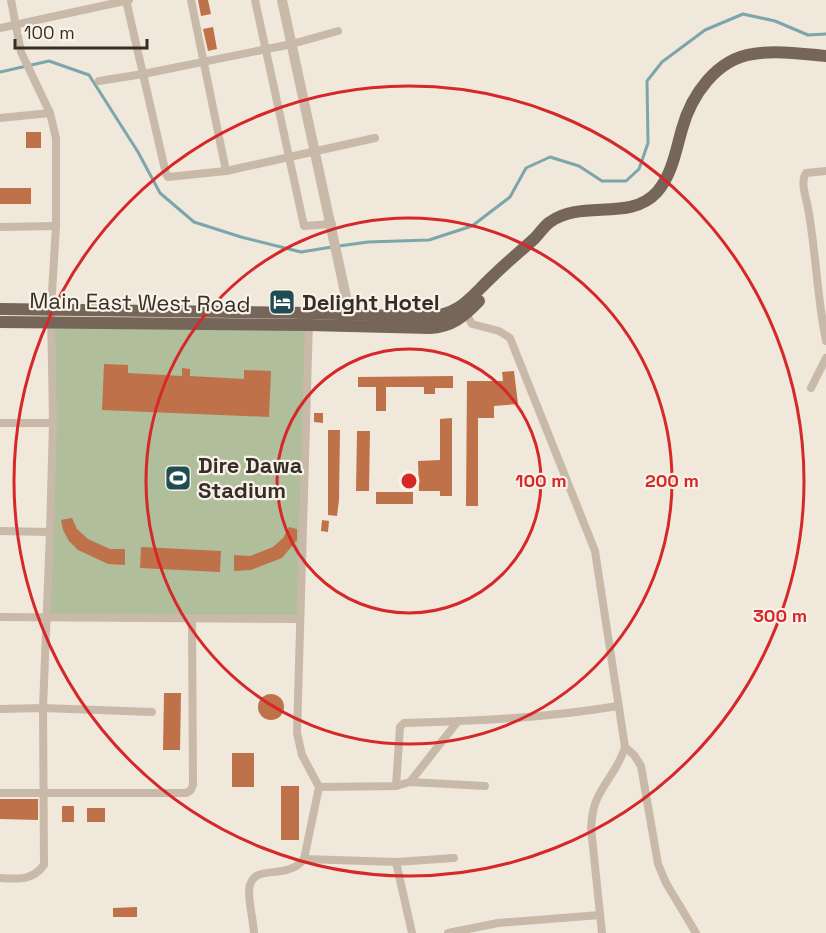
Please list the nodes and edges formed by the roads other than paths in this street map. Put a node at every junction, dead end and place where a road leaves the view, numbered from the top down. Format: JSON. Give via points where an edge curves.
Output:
{"nodes":[{"id":1,"x":11,"y":0,"type":"edge"},
{"id":2,"x":127,"y":0,"type":"edge"},
{"id":3,"x":191,"y":0,"type":"edge"},
{"id":4,"x":255,"y":0,"type":"edge"},
{"id":5,"x":282,"y":0,"type":"edge"},
{"id":6,"x":16,"y":25,"type":"junction"},
{"id":7,"x":0,"y":28,"type":"edge"},
{"id":8,"x":338,"y":31,"type":"dead end"},
{"id":9,"x":292,"y":44,"type":"junction"},
{"id":10,"x":265,"y":49,"type":"junction"},
{"id":11,"x":826,"y":56,"type":"edge"},
{"id":12,"x":204,"y":61,"type":"junction"},
{"id":13,"x":143,"y":74,"type":"junction"},
{"id":14,"x":99,"y":81,"type":"dead end"},
{"id":15,"x":50,"y":113,"type":"junction"},
{"id":16,"x":0,"y":118,"type":"edge"},
{"id":17,"x":375,"y":138,"type":"dead end"},
{"id":18,"x":316,"y":152,"type":"junction"},
{"id":19,"x":289,"y":158,"type":"junction"},
{"id":20,"x":226,"y":171,"type":"junction"},
{"id":21,"x":826,"y":171,"type":"edge"},
{"id":22,"x":332,"y":224,"type":"junction"},
{"id":23,"x":56,"y":226,"type":"junction"},
{"id":24,"x":0,"y":227,"type":"edge"},
{"id":25,"x":0,"y":309,"type":"edge"},
{"id":26,"x":464,"y":310,"type":"junction"},
{"id":27,"x":51,"y":316,"type":"junction"},
{"id":28,"x":309,"y":319,"type":"junction"},
{"id":29,"x":351,"y":320,"type":"junction"},
{"id":30,"x":0,"y":322,"type":"edge"},
{"id":31,"x":826,"y":341,"type":"edge"},
{"id":32,"x":826,"y":358,"type":"edge"},
{"id":33,"x":811,"y":388,"type":"dead end"},
{"id":34,"x":0,"y":423,"type":"edge"},
{"id":35,"x":53,"y":423,"type":"junction"},
{"id":36,"x":0,"y":531,"type":"edge"},
{"id":37,"x":50,"y":532,"type":"junction"},
{"id":38,"x":0,"y":617,"type":"edge"},
{"id":39,"x":46,"y":618,"type":"junction"},
{"id":40,"x":192,"y":618,"type":"junction"},
{"id":41,"x":299,"y":619,"type":"junction"},
{"id":42,"x":618,"y":706,"type":"junction"},
{"id":43,"x":43,"y":708,"type":"junction"},
{"id":44,"x":0,"y":709,"type":"edge"},
{"id":45,"x":152,"y":712,"type":"dead end"},
{"id":46,"x":458,"y":721,"type":"junction"},
{"id":47,"x":625,"y":747,"type":"junction"},
{"id":48,"x":410,"y":782,"type":"junction"},
{"id":49,"x":396,"y":786,"type":"junction"},
{"id":50,"x":484,"y":786,"type":"dead end"},
{"id":51,"x":319,"y":787,"type":"junction"},
{"id":52,"x":0,"y":793,"type":"edge"},
{"id":53,"x":44,"y":794,"type":"junction"},
{"id":54,"x":454,"y":858,"type":"dead end"},
{"id":55,"x":304,"y":859,"type":"junction"},
{"id":56,"x":396,"y":862,"type":"junction"},
{"id":57,"x":0,"y":878,"type":"edge"},
{"id":58,"x":600,"y":915,"type":"junction"},
{"id":59,"x":254,"y":933,"type":"edge"},
{"id":60,"x":412,"y":933,"type":"edge"},
{"id":61,"x":448,"y":933,"type":"edge"},
{"id":62,"x":602,"y":933,"type":"edge"},
{"id":63,"x":696,"y":933,"type":"edge"}],
"edges":[{"from":1,"to":6,"type":"street"},
{"from":2,"to":6,"type":"street"},
{"from":2,"to":13,"type":"street"},
{"from":3,"to":12,"type":"street"},
{"from":4,"to":10,"type":"street"},
{"from":5,"to":9,"type":"street"},
{"from":6,"to":7,"type":"street"},
{"from":6,"to":15,"type":"street","via":[[21,52]]},
{"from":8,"to":9,"type":"street"},
{"from":9,"to":10,"type":"street"},
{"from":9,"to":18,"type":"street"},
{"from":10,"to":12,"type":"street"},
{"from":10,"to":19,"type":"street"},
{"from":11,"to":26,"type":"main road","name":"Main East West Road","via":[[752,54],[724,65],[698,90],[668,177],[656,194],[623,208],[586,209],[549,222],[504,265],[482,298]]},
{"from":12,"to":13,"type":"street"},
{"from":12,"to":20,"type":"street"},
{"from":13,"to":14,"type":"street"},
{"from":13,"to":20,"type":"street","via":[[166,174],[173,178]]},
{"from":15,"to":16,"type":"street"},
{"from":15,"to":23,"type":"street","via":[[56,138]]},
{"from":17,"to":18,"type":"street"},
{"from":18,"to":19,"type":"street"},
{"from":18,"to":22,"type":"street"},
{"from":19,"to":20,"type":"street"},
{"from":19,"to":22,"type":"street","via":[[304,226]]},
{"from":21,"to":31,"type":"street","via":[[806,173],[803,183]]},
{"from":22,"to":29,"type":"street"},
{"from":23,"to":24,"type":"street"},
{"from":23,"to":27,"type":"street"},
{"from":25,"to":27,"type":"main road","name":"Main East West Road"},
{"from":26,"to":29,"type":"main road","name":"Main East West Road","via":[[455,321],[438,328]]},
{"from":26,"to":42,"type":"street","via":[[472,324],[510,338],[585,523],[597,561]]},
{"from":27,"to":28,"type":"main road","name":"Main East West Road"},
{"from":27,"to":30,"type":"main road","name":"Main East West Road"},
{"from":27,"to":35,"type":"street"},
{"from":28,"to":29,"type":"main road","name":"Main East West Road"},
{"from":28,"to":41,"type":"street"},
{"from":32,"to":33,"type":"street"},
{"from":34,"to":35,"type":"street"},
{"from":35,"to":37,"type":"street"},
{"from":36,"to":37,"type":"street"},
{"from":37,"to":39,"type":"street"},
{"from":38,"to":39,"type":"street"},
{"from":39,"to":40,"type":"street"},
{"from":39,"to":43,"type":"street"},
{"from":40,"to":41,"type":"street"},
{"from":40,"to":53,"type":"street","via":[[191,790]]},
{"from":41,"to":51,"type":"street","via":[[297,734],[302,755]]},
{"from":42,"to":46,"type":"street","via":[[544,717]]},
{"from":42,"to":47,"type":"street"},
{"from":43,"to":44,"type":"street"},
{"from":43,"to":45,"type":"street"},
{"from":43,"to":53,"type":"street"},
{"from":46,"to":48,"type":"street"},
{"from":46,"to":49,"type":"street","via":[[401,724]]},
{"from":47,"to":58,"type":"street","via":[[592,812]]},
{"from":47,"to":63,"type":"street","via":[[641,766],[658,864]]},
{"from":48,"to":49,"type":"street"},
{"from":48,"to":50,"type":"street"},
{"from":49,"to":51,"type":"street"},
{"from":51,"to":55,"type":"street"},
{"from":52,"to":53,"type":"street"},
{"from":53,"to":57,"type":"street","via":[[44,865],[33,877]]},
{"from":54,"to":56,"type":"street"},
{"from":55,"to":56,"type":"street"},
{"from":55,"to":59,"type":"street","via":[[292,870],[254,876],[249,892]]},
{"from":56,"to":60,"type":"street"},
{"from":58,"to":61,"type":"street","via":[[498,923]]},
{"from":58,"to":62,"type":"street"}]}
